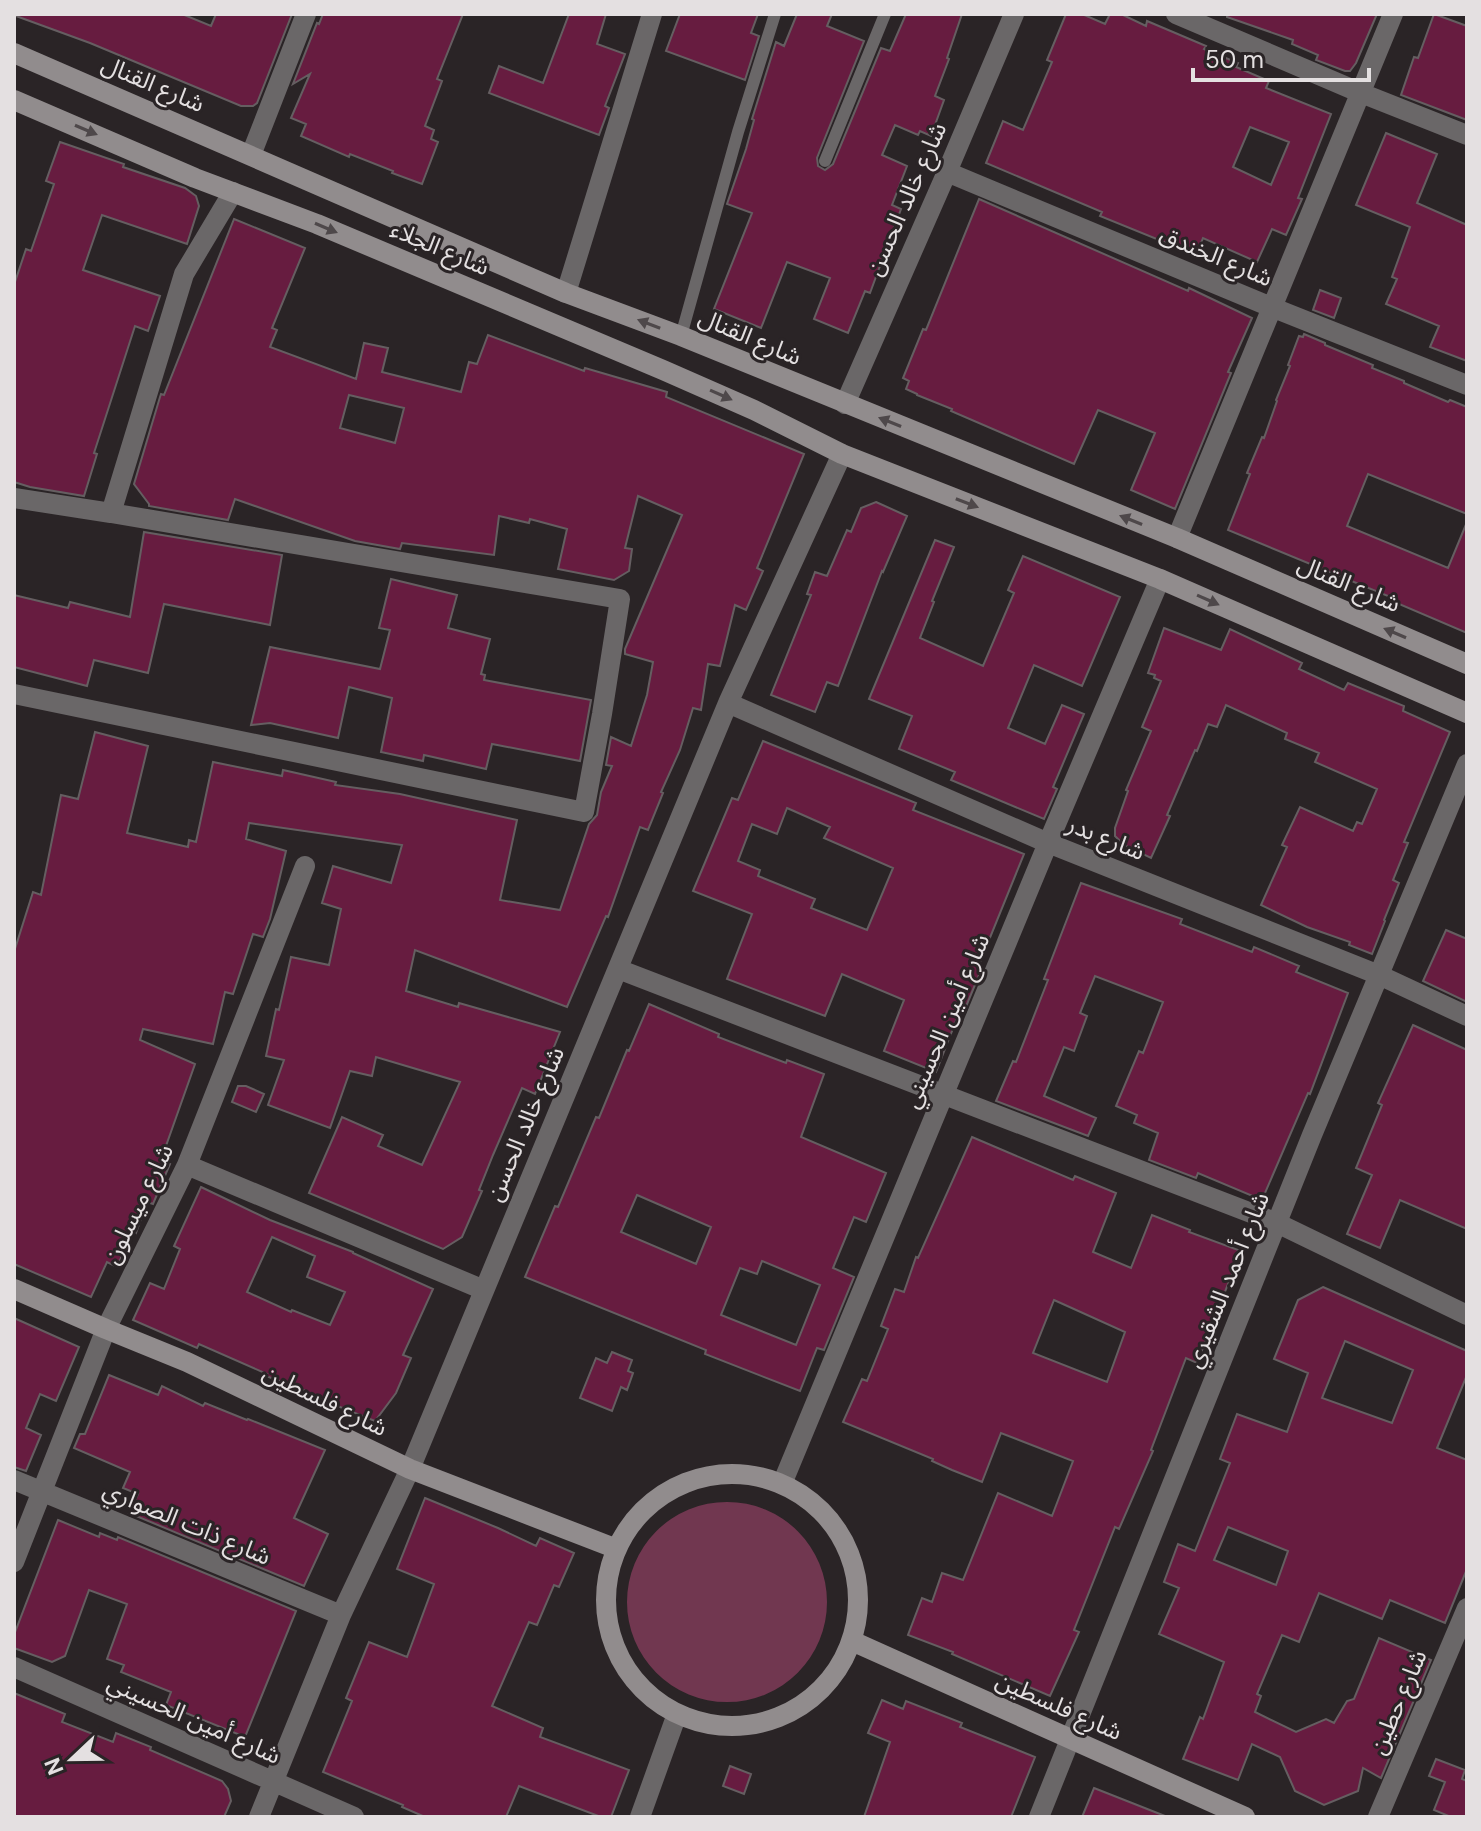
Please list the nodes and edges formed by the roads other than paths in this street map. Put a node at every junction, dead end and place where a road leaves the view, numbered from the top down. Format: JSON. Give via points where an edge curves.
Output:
{"nodes":[{"id":1,"x":306,"y":14,"type":"edge"},
{"id":2,"x":652,"y":14,"type":"edge"},
{"id":3,"x":775,"y":14,"type":"edge"},
{"id":4,"x":885,"y":14,"type":"edge"},
{"id":5,"x":1014,"y":14,"type":"edge"},
{"id":6,"x":1176,"y":14,"type":"edge"},
{"id":7,"x":1393,"y":14,"type":"edge"},
{"id":8,"x":14,"y":53,"type":"edge"},
{"id":9,"x":1361,"y":93,"type":"junction"},
{"id":10,"x":14,"y":100,"type":"edge"},
{"id":11,"x":1467,"y":135,"type":"edge"},
{"id":12,"x":251,"y":155,"type":"junction"},
{"id":13,"x":825,"y":161,"type":"dead end"},
{"id":14,"x":947,"y":172,"type":"junction"},
{"id":15,"x":233,"y":192,"type":"junction"},
{"id":16,"x":566,"y":293,"type":"junction"},
{"id":17,"x":1271,"y":307,"type":"junction"},
{"id":18,"x":681,"y":336,"type":"junction"},
{"id":19,"x":1467,"y":385,"type":"edge"},
{"id":20,"x":845,"y":404,"type":"junction"},
{"id":21,"x":842,"y":454,"type":"junction"},
{"id":22,"x":14,"y":498,"type":"edge"},
{"id":23,"x":111,"y":513,"type":"junction"},
{"id":24,"x":1177,"y":538,"type":"junction"},
{"id":25,"x":1160,"y":579,"type":"junction"},
{"id":26,"x":1467,"y":664,"type":"edge"},
{"id":27,"x":14,"y":694,"type":"edge"},
{"id":28,"x":728,"y":703,"type":"junction"},
{"id":29,"x":1467,"y":713,"type":"edge"},
{"id":30,"x":1467,"y":764,"type":"edge"},
{"id":31,"x":1048,"y":843,"type":"junction"},
{"id":32,"x":305,"y":866,"type":"dead end"},
{"id":33,"x":618,"y":969,"type":"junction"},
{"id":34,"x":1379,"y":975,"type":"junction"},
{"id":35,"x":1467,"y":1016,"type":"edge"},
{"id":36,"x":944,"y":1094,"type":"junction"},
{"id":37,"x":187,"y":1165,"type":"junction"},
{"id":38,"x":1277,"y":1223,"type":"junction"},
{"id":39,"x":14,"y":1289,"type":"edge"},
{"id":40,"x":484,"y":1290,"type":"junction"},
{"id":41,"x":1467,"y":1315,"type":"edge"},
{"id":42,"x":106,"y":1329,"type":"junction"},
{"id":43,"x":410,"y":1469,"type":"junction"},
{"id":44,"x":14,"y":1480,"type":"edge"},
{"id":45,"x":782,"y":1484,"type":"junction"},
{"id":46,"x":43,"y":1491,"type":"junction"},
{"id":47,"x":617,"y":1549,"type":"junction"},
{"id":48,"x":14,"y":1562,"type":"edge"},
{"id":49,"x":1467,"y":1608,"type":"edge"},
{"id":50,"x":341,"y":1615,"type":"junction"},
{"id":51,"x":852,"y":1641,"type":"junction"},
{"id":52,"x":14,"y":1667,"type":"edge"},
{"id":53,"x":677,"y":1714,"type":"junction"},
{"id":54,"x":1071,"y":1740,"type":"junction"},
{"id":55,"x":273,"y":1782,"type":"junction"},
{"id":56,"x":259,"y":1817,"type":"edge"},
{"id":57,"x":354,"y":1817,"type":"edge"},
{"id":58,"x":640,"y":1817,"type":"edge"},
{"id":59,"x":1039,"y":1817,"type":"edge"},
{"id":60,"x":1245,"y":1817,"type":"edge"},
{"id":61,"x":1378,"y":1817,"type":"edge"}],
"edges":[{"from":1,"to":12,"type":"street"},
{"from":2,"to":16,"type":"street"},
{"from":3,"to":18,"type":"lane"},
{"from":4,"to":13,"type":"lane"},
{"from":5,"to":14,"type":"street","name":"شارع خالد الحسن"},
{"from":6,"to":9,"type":"street"},
{"from":7,"to":9,"type":"street"},
{"from":8,"to":12,"type":"main road","name":"شارع القنال"},
{"from":9,"to":11,"type":"street"},
{"from":9,"to":17,"type":"street"},
{"from":10,"to":15,"type":"main road","name":"شارع الجلاء","one_way":true},
{"from":12,"to":16,"type":"main road","name":"شارع القنال"},
{"from":14,"to":17,"type":"street","name":"شارع الخندق"},
{"from":14,"to":20,"type":"street","name":"شارع خالد الحسن"},
{"from":15,"to":21,"type":"main road","name":"شارع الجلاء","one_way":true,"via":[[663,370]]},
{"from":15,"to":23,"type":"street","via":[[184,274]]},
{"from":18,"to":16,"type":"main road","name":"شارع القنال","one_way":true},
{"from":17,"to":19,"type":"street","name":"شارع الخندق"},
{"from":17,"to":24,"type":"street"},
{"from":18,"to":20,"type":"main road","name":"شارع القنال"},
{"from":24,"to":20,"type":"main road","name":"شارع القنال","one_way":true},
{"from":21,"to":25,"type":"main road","one_way":true},
{"from":21,"to":28,"type":"street","name":"شارع خالد الحسن"},
{"from":22,"to":23,"type":"street"},
{"from":23,"to":27,"type":"street","via":[[620,599],[584,812]]},
{"from":26,"to":24,"type":"main road","name":"شارع القنال","one_way":true},
{"from":25,"to":29,"type":"main road","one_way":true},
{"from":25,"to":31,"type":"street","name":"شارع أمين الحسيني"},
{"from":28,"to":31,"type":"street","name":"شارع بدر"},
{"from":28,"to":33,"type":"street","name":"شارع خالد الحسن"},
{"from":30,"to":34,"type":"street","name":"شارع أحمد الشقيري"},
{"from":31,"to":34,"type":"street","name":"شارع بدر"},
{"from":31,"to":36,"type":"street","name":"شارع أمين الحسيني"},
{"from":32,"to":37,"type":"street","name":"شارع ميسلون"},
{"from":33,"to":36,"type":"street"},
{"from":33,"to":40,"type":"street","name":"شارع خالد الحسن"},
{"from":34,"to":35,"type":"street","name":"شارع بدر"},
{"from":34,"to":38,"type":"street","name":"شارع أحمد الشقيري"},
{"from":36,"to":38,"type":"street"},
{"from":36,"to":45,"type":"street","name":"شارع أمين الحسيني"},
{"from":37,"to":40,"type":"street"},
{"from":37,"to":42,"type":"street","name":"شارع ميسلون"},
{"from":38,"to":41,"type":"street"},
{"from":38,"to":54,"type":"street","name":"شارع أحمد الشقيري"},
{"from":39,"to":42,"type":"main road","name":"شارع فلسطين"},
{"from":40,"to":43,"type":"street","name":"شارع خالد الحسن"},
{"from":42,"to":43,"type":"main road","name":"شارع فلسطين"},
{"from":42,"to":46,"type":"street","name":"شارع ميسلون"},
{"from":43,"to":47,"type":"main road","name":"شارع فلسطين"},
{"from":43,"to":50,"type":"street","name":"شارع خالد الحسن"},
{"from":44,"to":46,"type":"street","name":"شارع ذات الصواري"},
{"from":45,"to":47,"type":"main road","via":[[746,1474],[685,1483],[649,1505]]},
{"from":45,"to":51,"type":"main road","via":[[824,1514],[850,1553],[859,1599]]},
{"from":46,"to":48,"type":"street","name":"شارع ميسلون"},
{"from":46,"to":50,"type":"street","name":"شارع ذات الصواري"},
{"from":47,"to":53,"type":"main road","via":[[606,1602],[615,1648],[640,1687]]},
{"from":49,"to":61,"type":"street","name":"شارع حطين"},
{"from":50,"to":55,"type":"street","name":"شارع خالد الحسن"},
{"from":51,"to":53,"type":"main road","via":[[829,1682],[780,1718],[739,1727],[700,1723]]},
{"from":51,"to":54,"type":"main road","name":"شارع فلسطين"},
{"from":52,"to":55,"type":"street","name":"شارع أمين الحسيني"},
{"from":53,"to":58,"type":"street"},
{"from":54,"to":59,"type":"street","name":"شارع أحمد الشقيري"},
{"from":54,"to":60,"type":"main road","name":"شارع فلسطين"},
{"from":55,"to":56,"type":"street","name":"شارع خالد الحسن"},
{"from":55,"to":57,"type":"street","name":"شارع أمين الحسيني"}]}
